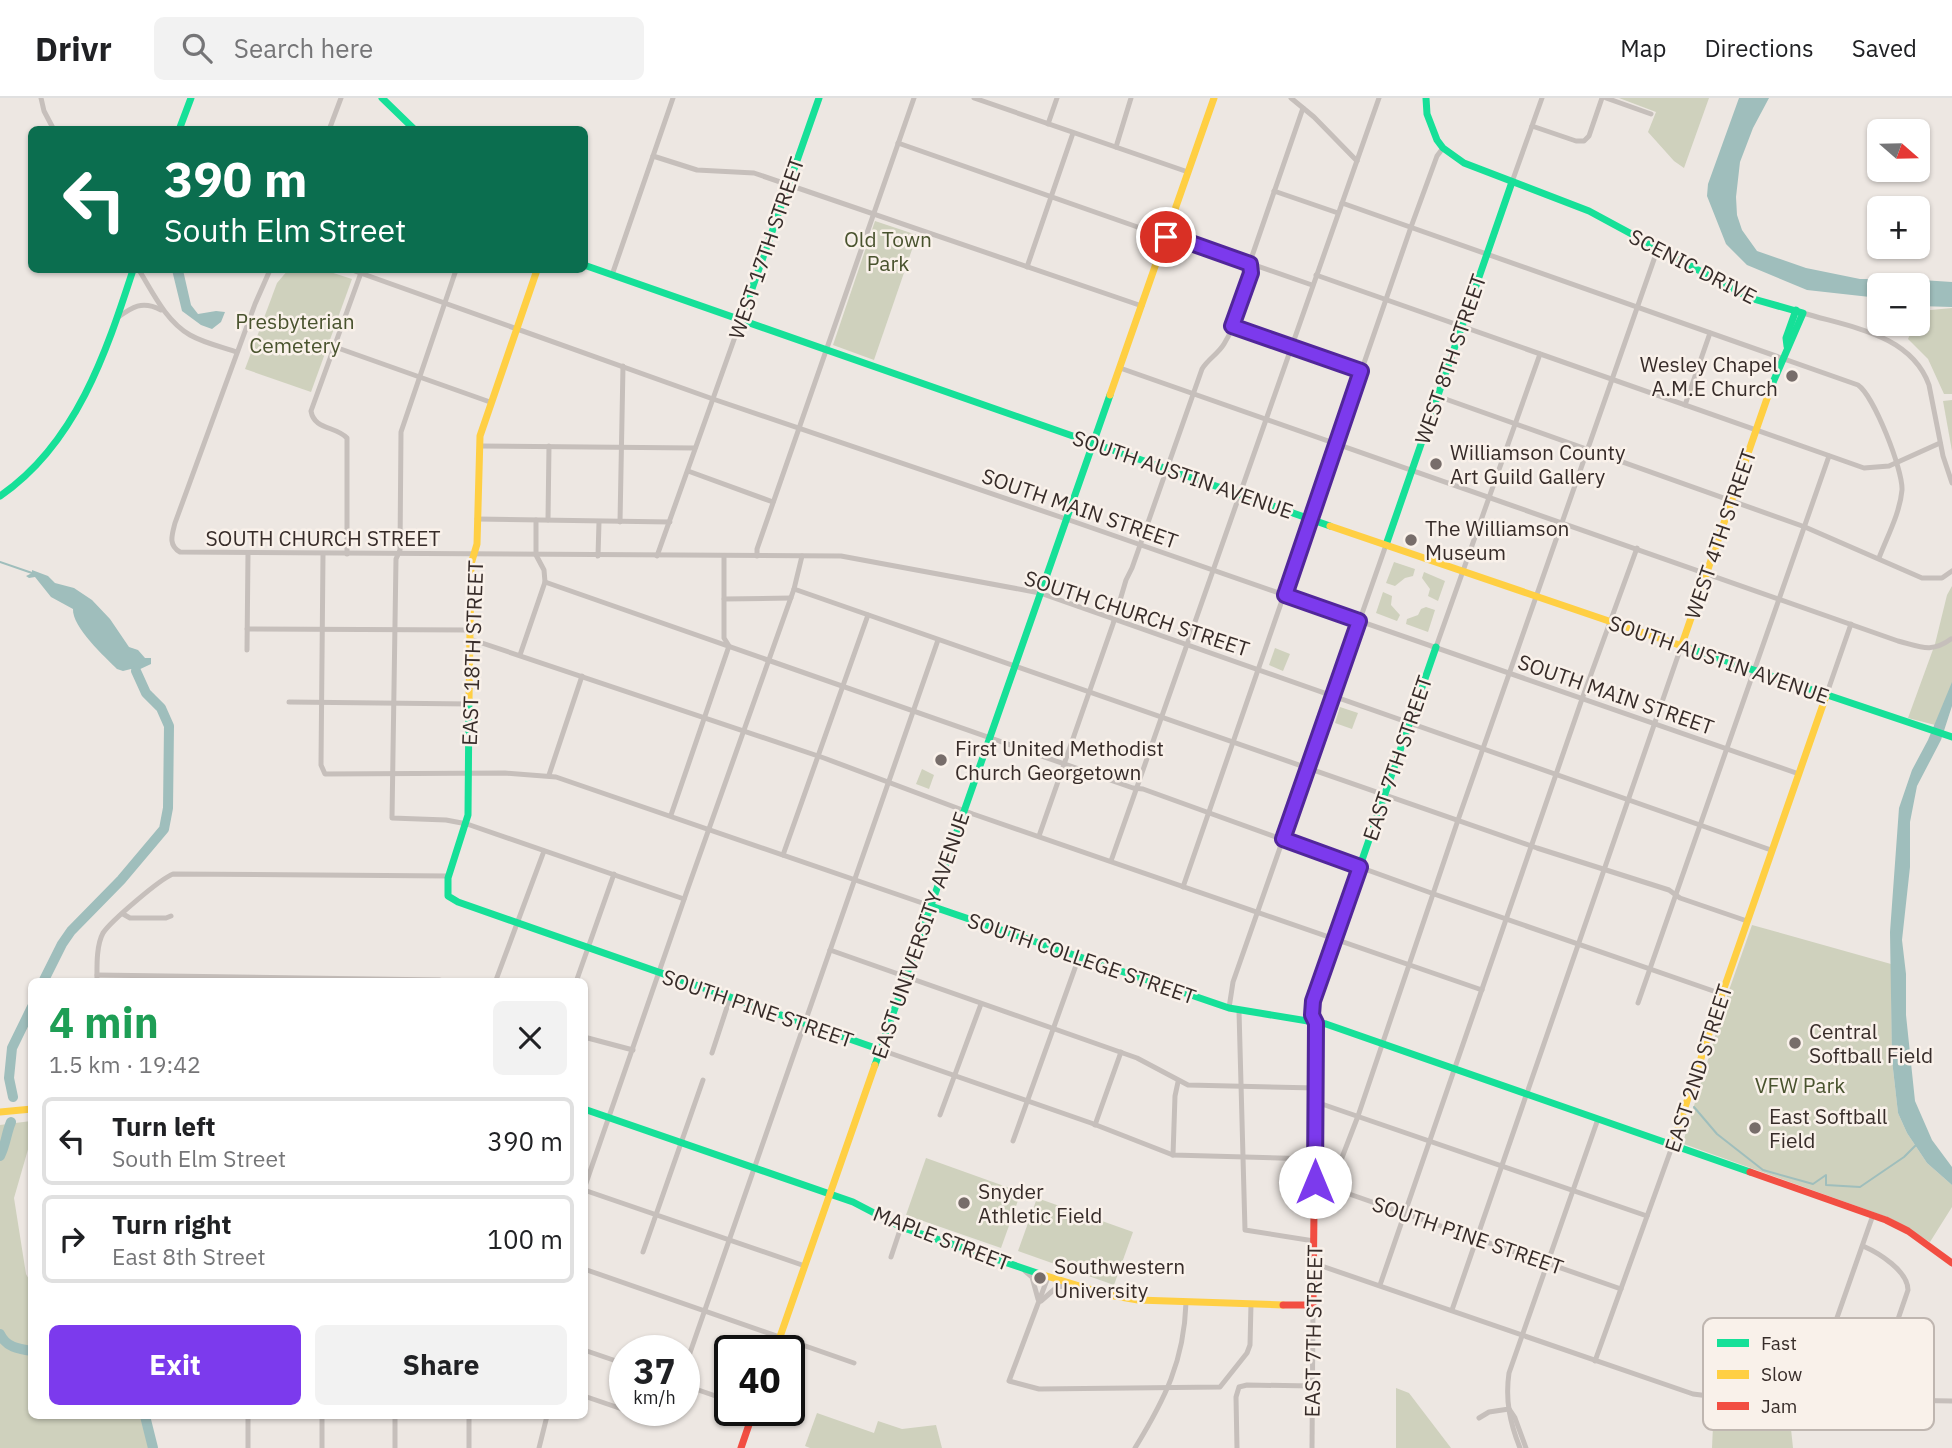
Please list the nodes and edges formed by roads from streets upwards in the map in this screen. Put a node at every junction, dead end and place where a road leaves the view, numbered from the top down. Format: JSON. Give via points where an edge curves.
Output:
{"nodes":[{"id":1,"x":41,"y":98,"type":"edge"},
{"id":2,"x":191,"y":98,"type":"edge"},
{"id":3,"x":341,"y":98,"type":"edge"},
{"id":4,"x":382,"y":98,"type":"edge"},
{"id":5,"x":673,"y":98,"type":"edge"},
{"id":6,"x":819,"y":98,"type":"edge"},
{"id":7,"x":914,"y":98,"type":"edge"},
{"id":8,"x":976,"y":98,"type":"edge"},
{"id":9,"x":1057,"y":98,"type":"edge"},
{"id":10,"x":1131,"y":98,"type":"edge"},
{"id":11,"x":1214,"y":98,"type":"edge"},
{"id":12,"x":1291,"y":98,"type":"edge"},
{"id":13,"x":1379,"y":98,"type":"edge"},
{"id":14,"x":1426,"y":98,"type":"edge"},
{"id":15,"x":1542,"y":98,"type":"edge"},
{"id":16,"x":1604,"y":98,"type":"edge"},
{"id":17,"x":1303,"y":108,"type":"junction"},
{"id":18,"x":1651,"y":114,"type":"dead end"},
{"id":19,"x":1048,"y":124,"type":"junction"},
{"id":20,"x":52,"y":126,"type":"edge"},
{"id":21,"x":180,"y":126,"type":"edge"},
{"id":22,"x":330,"y":126,"type":"edge"},
{"id":23,"x":411,"y":126,"type":"edge"},
{"id":24,"x":1532,"y":126,"type":"junction"},
{"id":25,"x":1073,"y":133,"type":"junction"},
{"id":26,"x":898,"y":143,"type":"junction"},
{"id":27,"x":1115,"y":148,"type":"junction"},
{"id":28,"x":1443,"y":148,"type":"junction"},
{"id":29,"x":653,"y":156,"type":"junction"},
{"id":30,"x":1357,"y":161,"type":"junction"},
{"id":31,"x":1188,"y":172,"type":"junction"},
{"id":32,"x":1512,"y":182,"type":"junction"},
{"id":33,"x":789,"y":185,"type":"junction"},
{"id":34,"x":1274,"y":191,"type":"junction"},
{"id":35,"x":1052,"y":197,"type":"junction"},
{"id":36,"x":1342,"y":203,"type":"junction"},
{"id":37,"x":1338,"y":213,"type":"junction"},
{"id":38,"x":873,"y":215,"type":"junction"},
{"id":39,"x":1411,"y":228,"type":"junction"},
{"id":40,"x":1166,"y":237,"type":"junction"},
{"id":41,"x":1658,"y":248,"type":"junction"},
{"id":42,"x":1487,"y":254,"type":"junction"},
{"id":43,"x":1250,"y":264,"type":"junction"},
{"id":44,"x":588,"y":266,"type":"edge"},
{"id":45,"x":1027,"y":267,"type":"junction"},
{"id":46,"x":132,"y":273,"type":"edge"},
{"id":47,"x":141,"y":273,"type":"edge"},
{"id":48,"x":270,"y":273,"type":"edge"},
{"id":49,"x":360,"y":273,"type":"edge"},
{"id":50,"x":366,"y":273,"type":"edge"},
{"id":51,"x":455,"y":273,"type":"edge"},
{"id":52,"x":536,"y":273,"type":"edge"},
{"id":53,"x":612,"y":275,"type":"junction"},
{"id":54,"x":1316,"y":275,"type":"junction"},
{"id":55,"x":1312,"y":285,"type":"junction"},
{"id":56,"x":1386,"y":299,"type":"junction"},
{"id":57,"x":444,"y":303,"type":"junction"},
{"id":58,"x":1142,"y":306,"type":"junction"},
{"id":59,"x":1638,"y":307,"type":"junction"},
{"id":60,"x":1799,"y":312,"type":"junction"},
{"id":61,"x":166,"y":313,"type":"junction"},
{"id":62,"x":117,"y":318,"type":"junction"},
{"id":63,"x":741,"y":320,"type":"junction"},
{"id":64,"x":1232,"y":326,"type":"junction"},
{"id":65,"x":1462,"y":326,"type":"junction"},
{"id":66,"x":516,"y":328,"type":"junction"},
{"id":67,"x":1710,"y":333,"type":"junction"},
{"id":68,"x":335,"y":347,"type":"junction"},
{"id":69,"x":1291,"y":347,"type":"junction"},
{"id":70,"x":827,"y":350,"type":"junction"},
{"id":71,"x":237,"y":352,"type":"junction"},
{"id":72,"x":1540,"y":354,"type":"junction"},
{"id":73,"x":1783,"y":359,"type":"junction"},
{"id":74,"x":623,"y":366,"type":"junction"},
{"id":75,"x":1120,"y":368,"type":"junction"},
{"id":76,"x":1361,"y":371,"type":"junction"},
{"id":77,"x":419,"y":377,"type":"junction"},
{"id":78,"x":1613,"y":380,"type":"junction"},
{"id":79,"x":1193,"y":393,"type":"junction"},
{"id":80,"x":1437,"y":396,"type":"junction"},
{"id":81,"x":713,"y":399,"type":"junction"},
{"id":82,"x":490,"y":402,"type":"junction"},
{"id":83,"x":1685,"y":405,"type":"junction"},
{"id":84,"x":1266,"y":419,"type":"junction"},
{"id":85,"x":1515,"y":425,"type":"junction"},
{"id":86,"x":800,"y":428,"type":"junction"},
{"id":87,"x":1757,"y":430,"type":"junction"},
{"id":88,"x":1094,"y":443,"type":"junction"},
{"id":89,"x":1940,"y":443,"type":"junction"},
{"id":90,"x":1336,"y":444,"type":"junction"},
{"id":91,"x":480,"y":446,"type":"junction"},
{"id":92,"x":549,"y":446,"type":"junction"},
{"id":93,"x":623,"y":447,"type":"junction"},
{"id":94,"x":695,"y":448,"type":"junction"},
{"id":95,"x":1588,"y":451,"type":"junction"},
{"id":96,"x":1829,"y":456,"type":"junction"},
{"id":97,"x":1897,"y":462,"type":"junction"},
{"id":98,"x":1166,"y":468,"type":"junction"},
{"id":99,"x":1411,"y":470,"type":"junction"},
{"id":100,"x":688,"y":471,"type":"junction"},
{"id":101,"x":1952,"y":483,"type":"edge"},
{"id":102,"x":1239,"y":494,"type":"junction"},
{"id":103,"x":0,"y":496,"type":"edge"},
{"id":104,"x":1488,"y":497,"type":"junction"},
{"id":105,"x":773,"y":502,"type":"junction"},
{"id":106,"x":1732,"y":502,"type":"junction"},
{"id":107,"x":477,"y":519,"type":"junction"},
{"id":108,"x":1311,"y":519,"type":"junction"},
{"id":109,"x":536,"y":520,"type":"junction"},
{"id":110,"x":548,"y":520,"type":"junction"},
{"id":111,"x":1066,"y":520,"type":"junction"},
{"id":112,"x":599,"y":522,"type":"junction"},
{"id":113,"x":620,"y":522,"type":"junction"},
{"id":114,"x":670,"y":522,"type":"junction"},
{"id":115,"x":1562,"y":522,"type":"junction"},
{"id":116,"x":1805,"y":527,"type":"junction"},
{"id":117,"x":1140,"y":544,"type":"junction"},
{"id":118,"x":1386,"y":545,"type":"junction"},
{"id":119,"x":1637,"y":548,"type":"junction"},
{"id":120,"x":248,"y":554,"type":"junction"},
{"id":121,"x":323,"y":554,"type":"junction"},
{"id":122,"x":347,"y":554,"type":"junction"},
{"id":123,"x":398,"y":555,"type":"junction"},
{"id":124,"x":474,"y":555,"type":"junction"},
{"id":125,"x":536,"y":555,"type":"junction"},
{"id":126,"x":598,"y":556,"type":"junction"},
{"id":127,"x":657,"y":556,"type":"junction"},
{"id":128,"x":724,"y":556,"type":"junction"},
{"id":129,"x":757,"y":556,"type":"junction"},
{"id":130,"x":802,"y":556,"type":"junction"},
{"id":131,"x":1879,"y":558,"type":"junction"},
{"id":132,"x":1212,"y":569,"type":"junction"},
{"id":133,"x":1462,"y":571,"type":"junction"},
{"id":134,"x":1952,"y":571,"type":"edge"},
{"id":135,"x":1707,"y":574,"type":"junction"},
{"id":136,"x":545,"y":582,"type":"junction"},
{"id":137,"x":794,"y":589,"type":"junction"},
{"id":138,"x":1040,"y":593,"type":"junction"},
{"id":139,"x":1285,"y":595,"type":"junction"},
{"id":140,"x":791,"y":598,"type":"junction"},
{"id":141,"x":1537,"y":598,"type":"junction"},
{"id":142,"x":1779,"y":598,"type":"junction"},
{"id":143,"x":724,"y":599,"type":"junction"},
{"id":144,"x":868,"y":615,"type":"junction"},
{"id":145,"x":1113,"y":618,"type":"junction"},
{"id":146,"x":1359,"y":621,"type":"junction"},
{"id":147,"x":1610,"y":622,"type":"junction"},
{"id":148,"x":1851,"y":624,"type":"junction"},
{"id":149,"x":247,"y":629,"type":"junction"},
{"id":150,"x":321,"y":630,"type":"junction"},
{"id":151,"x":396,"y":630,"type":"junction"},
{"id":152,"x":470,"y":634,"type":"junction"},
{"id":153,"x":1951,"y":639,"type":"edge"},
{"id":154,"x":937,"y":640,"type":"junction"},
{"id":155,"x":1187,"y":645,"type":"junction"},
{"id":156,"x":729,"y":646,"type":"junction"},
{"id":157,"x":1681,"y":647,"type":"junction"},
{"id":158,"x":1436,"y":648,"type":"junction"},
{"id":159,"x":247,"y":650,"type":"dead end"},
{"id":160,"x":520,"y":655,"type":"junction"},
{"id":161,"x":769,"y":660,"type":"junction"},
{"id":162,"x":1014,"y":667,"type":"junction"},
{"id":163,"x":1258,"y":669,"type":"junction"},
{"id":164,"x":1753,"y":671,"type":"junction"},
{"id":165,"x":1511,"y":674,"type":"junction"},
{"id":166,"x":582,"y":676,"type":"junction"},
{"id":167,"x":841,"y":686,"type":"junction"},
{"id":168,"x":1089,"y":693,"type":"junction"},
{"id":169,"x":1333,"y":696,"type":"junction"},
{"id":170,"x":1826,"y":696,"type":"junction"},
{"id":171,"x":1583,"y":699,"type":"junction"},
{"id":172,"x":289,"y":702,"type":"dead end"},
{"id":173,"x":320,"y":703,"type":"junction"},
{"id":174,"x":394,"y":703,"type":"junction"},
{"id":175,"x":470,"y":704,"type":"junction"},
{"id":176,"x":913,"y":711,"type":"junction"},
{"id":177,"x":1161,"y":717,"type":"junction"},
{"id":178,"x":706,"y":718,"type":"junction"},
{"id":179,"x":1410,"y":723,"type":"junction"},
{"id":180,"x":1655,"y":724,"type":"junction"},
{"id":181,"x":744,"y":732,"type":"junction"},
{"id":182,"x":1952,"y":737,"type":"edge"},
{"id":183,"x":989,"y":738,"type":"junction"},
{"id":184,"x":1233,"y":742,"type":"junction"},
{"id":185,"x":1725,"y":748,"type":"junction"},
{"id":186,"x":1484,"y":749,"type":"junction"},
{"id":187,"x":818,"y":757,"type":"junction"},
{"id":188,"x":1064,"y":764,"type":"junction"},
{"id":189,"x":1307,"y":768,"type":"junction"},
{"id":190,"x":1799,"y":774,"type":"junction"},
{"id":191,"x":393,"y":775,"type":"junction"},
{"id":192,"x":470,"y":775,"type":"junction"},
{"id":193,"x":549,"y":775,"type":"junction"},
{"id":194,"x":1556,"y":775,"type":"junction"},
{"id":195,"x":889,"y":781,"type":"junction"},
{"id":196,"x":1136,"y":789,"type":"junction"},
{"id":197,"x":1385,"y":794,"type":"junction"},
{"id":198,"x":1628,"y":799,"type":"junction"},
{"id":199,"x":963,"y":809,"type":"junction"},
{"id":200,"x":1207,"y":813,"type":"junction"},
{"id":201,"x":671,"y":815,"type":"junction"},
{"id":202,"x":1458,"y":820,"type":"junction"},
{"id":203,"x":467,"y":824,"type":"junction"},
{"id":204,"x":1698,"y":824,"type":"junction"},
{"id":205,"x":709,"y":829,"type":"junction"},
{"id":206,"x":1039,"y":836,"type":"junction"},
{"id":207,"x":1283,"y":839,"type":"junction"},
{"id":208,"x":1532,"y":846,"type":"junction"},
{"id":209,"x":1771,"y":850,"type":"junction"},
{"id":210,"x":544,"y":851,"type":"junction"},
{"id":211,"x":783,"y":855,"type":"junction"},
{"id":212,"x":1111,"y":861,"type":"junction"},
{"id":213,"x":1360,"y":867,"type":"junction"},
{"id":214,"x":1604,"y":869,"type":"junction"},
{"id":215,"x":614,"y":874,"type":"junction"},
{"id":216,"x":449,"y":876,"type":"junction"},
{"id":217,"x":854,"y":880,"type":"junction"},
{"id":218,"x":1183,"y":887,"type":"junction"},
{"id":219,"x":1434,"y":894,"type":"junction"},
{"id":220,"x":1675,"y":894,"type":"junction"},
{"id":221,"x":448,"y":896,"type":"joint"},
{"id":222,"x":684,"y":899,"type":"junction"},
{"id":223,"x":931,"y":906,"type":"junction"},
{"id":224,"x":1257,"y":913,"type":"junction"},
{"id":225,"x":123,"y":914,"type":"junction"},
{"id":226,"x":172,"y":916,"type":"dead end"},
{"id":227,"x":1507,"y":919,"type":"junction"},
{"id":228,"x":1747,"y":921,"type":"junction"},
{"id":229,"x":517,"y":923,"type":"junction"},
{"id":230,"x":1334,"y":940,"type":"junction"},
{"id":231,"x":1578,"y":943,"type":"junction"},
{"id":232,"x":587,"y":948,"type":"junction"},
{"id":233,"x":830,"y":950,"type":"junction"},
{"id":234,"x":1079,"y":957,"type":"junction"},
{"id":235,"x":1409,"y":966,"type":"junction"},
{"id":236,"x":1650,"y":967,"type":"junction"},
{"id":237,"x":659,"y":974,"type":"junction"},
{"id":238,"x":906,"y":977,"type":"junction"},
{"id":239,"x":97,"y":978,"type":"edge"},
{"id":240,"x":497,"y":978,"type":"edge"},
{"id":241,"x":577,"y":978,"type":"edge"},
{"id":242,"x":1482,"y":990,"type":"junction"},
{"id":243,"x":1722,"y":994,"type":"junction"},
{"id":244,"x":730,"y":998,"type":"junction"},
{"id":245,"x":1637,"y":1003,"type":"dead end"},
{"id":246,"x":981,"y":1004,"type":"junction"},
{"id":247,"x":1229,"y":1008,"type":"junction"},
{"id":248,"x":1239,"y":1011,"type":"junction"},
{"id":249,"x":1316,"y":1023,"type":"junction"},
{"id":250,"x":805,"y":1024,"type":"junction"},
{"id":251,"x":1053,"y":1030,"type":"junction"},
{"id":252,"x":588,"y":1038,"type":"edge"},
{"id":253,"x":1382,"y":1043,"type":"junction"},
{"id":254,"x":633,"y":1049,"type":"junction"},
{"id":255,"x":881,"y":1050,"type":"junction"},
{"id":256,"x":1121,"y":1052,"type":"junction"},
{"id":257,"x":712,"y":1054,"type":"dead end"},
{"id":258,"x":1455,"y":1069,"type":"junction"},
{"id":259,"x":955,"y":1076,"type":"junction"},
{"id":260,"x":703,"y":1080,"type":"dead end"},
{"id":261,"x":1178,"y":1082,"type":"junction"},
{"id":262,"x":1242,"y":1087,"type":"junction"},
{"id":263,"x":1316,"y":1088,"type":"junction"},
{"id":264,"x":1526,"y":1094,"type":"junction"},
{"id":265,"x":1028,"y":1101,"type":"junction"},
{"id":266,"x":1315,"y":1102,"type":"junction"},
{"id":267,"x":28,"y":1109,"type":"edge"},
{"id":268,"x":588,"y":1110,"type":"edge"},
{"id":269,"x":0,"y":1112,"type":"edge"},
{"id":270,"x":940,"y":1115,"type":"dead end"},
{"id":271,"x":1358,"y":1116,"type":"junction"},
{"id":272,"x":609,"y":1118,"type":"junction"},
{"id":273,"x":1598,"y":1119,"type":"junction"},
{"id":274,"x":1095,"y":1125,"type":"junction"},
{"id":275,"x":1013,"y":1141,"type":"dead end"},
{"id":276,"x":1429,"y":1141,"type":"junction"},
{"id":277,"x":681,"y":1143,"type":"junction"},
{"id":278,"x":1673,"y":1144,"type":"junction"},
{"id":279,"x":1173,"y":1155,"type":"junction"},
{"id":280,"x":1242,"y":1157,"type":"junction"},
{"id":281,"x":1315,"y":1159,"type":"junction"},
{"id":282,"x":1502,"y":1166,"type":"junction"},
{"id":283,"x":754,"y":1167,"type":"junction"},
{"id":284,"x":588,"y":1178,"type":"edge"},
{"id":285,"x":1315,"y":1182,"type":"junction"},
{"id":286,"x":1331,"y":1186,"type":"junction"},
{"id":287,"x":588,"y":1190,"type":"edge"},
{"id":288,"x":1573,"y":1191,"type":"junction"},
{"id":289,"x":830,"y":1194,"type":"junction"},
{"id":290,"x":1405,"y":1213,"type":"junction"},
{"id":291,"x":656,"y":1215,"type":"junction"},
{"id":292,"x":1873,"y":1215,"type":"junction"},
{"id":293,"x":1647,"y":1216,"type":"junction"},
{"id":294,"x":901,"y":1227,"type":"junction"},
{"id":295,"x":1477,"y":1238,"type":"junction"},
{"id":296,"x":730,"y":1239,"type":"junction"},
{"id":297,"x":1314,"y":1241,"type":"junction"},
{"id":298,"x":1863,"y":1246,"type":"junction"},
{"id":299,"x":643,"y":1252,"type":"dead end"},
{"id":300,"x":891,"y":1256,"type":"dead end"},
{"id":301,"x":1313,"y":1263,"type":"junction"},
{"id":302,"x":1547,"y":1263,"type":"junction"},
{"id":303,"x":1952,"y":1263,"type":"edge"},
{"id":304,"x":805,"y":1266,"type":"junction"},
{"id":305,"x":1023,"y":1269,"type":"junction"},
{"id":306,"x":588,"y":1270,"type":"edge"},
{"id":307,"x":1048,"y":1277,"type":"junction"},
{"id":308,"x":1073,"y":1285,"type":"junction"},
{"id":309,"x":1380,"y":1285,"type":"junction"},
{"id":310,"x":1621,"y":1289,"type":"junction"},
{"id":311,"x":1186,"y":1303,"type":"junction"},
{"id":312,"x":1251,"y":1304,"type":"junction"},
{"id":313,"x":1312,"y":1305,"type":"junction"},
{"id":314,"x":1037,"y":1306,"type":"junction"},
{"id":315,"x":1452,"y":1310,"type":"junction"},
{"id":316,"x":705,"y":1312,"type":"junction"},
{"id":317,"x":1837,"y":1318,"type":"edge"},
{"id":318,"x":1898,"y":1318,"type":"edge"},
{"id":319,"x":697,"y":1335,"type":"edge"},
{"id":320,"x":773,"y":1335,"type":"edge"},
{"id":321,"x":780,"y":1335,"type":"edge"},
{"id":322,"x":1522,"y":1335,"type":"junction"},
{"id":323,"x":805,"y":1346,"type":"edge"},
{"id":324,"x":588,"y":1351,"type":"edge"},
{"id":325,"x":609,"y":1359,"type":"edge"},
{"id":326,"x":1595,"y":1361,"type":"junction"},
{"id":327,"x":855,"y":1363,"type":"dead end"},
{"id":328,"x":1312,"y":1386,"type":"junction"},
{"id":329,"x":1169,"y":1388,"type":"junction"},
{"id":330,"x":1703,"y":1394,"type":"edge"},
{"id":331,"x":588,"y":1397,"type":"edge"},
{"id":332,"x":1934,"y":1401,"type":"edge"},
{"id":333,"x":1952,"y":1401,"type":"edge"},
{"id":334,"x":609,"y":1404,"type":"edge"},
{"id":335,"x":1509,"y":1409,"type":"junction"},
{"id":336,"x":1479,"y":1418,"type":"dead end"},
{"id":337,"x":248,"y":1419,"type":"edge"},
{"id":338,"x":322,"y":1419,"type":"edge"},
{"id":339,"x":395,"y":1419,"type":"edge"},
{"id":340,"x":469,"y":1419,"type":"edge"},
{"id":341,"x":546,"y":1419,"type":"edge"},
{"id":342,"x":749,"y":1426,"type":"edge"},
{"id":343,"x":248,"y":1448,"type":"edge"},
{"id":344,"x":322,"y":1448,"type":"edge"},
{"id":345,"x":395,"y":1448,"type":"edge"},
{"id":346,"x":469,"y":1448,"type":"edge"},
{"id":347,"x":539,"y":1448,"type":"edge"},
{"id":348,"x":741,"y":1448,"type":"edge"},
{"id":349,"x":1135,"y":1448,"type":"edge"},
{"id":350,"x":1237,"y":1448,"type":"edge"},
{"id":351,"x":1312,"y":1448,"type":"edge"},
{"id":352,"x":1520,"y":1448,"type":"edge"},
{"id":353,"x":1526,"y":1448,"type":"edge"}],
"edges":[{"from":1,"to":20,"type":"street"},
{"from":2,"to":21,"type":"street"},
{"from":3,"to":22,"type":"street"},
{"from":4,"to":23,"type":"street"},
{"from":5,"to":29,"type":"street"},
{"from":6,"to":33,"type":"street","name":"WEST 17TH STREET"},
{"from":7,"to":26,"type":"street"},
{"from":8,"to":19,"type":"street"},
{"from":9,"to":19,"type":"street"},
{"from":10,"to":27,"type":"street"},
{"from":11,"to":31,"type":"street","name":"EAST UNIVERSITY AVENUE"},
{"from":12,"to":17,"type":"street"},
{"from":13,"to":30,"type":"street"},
{"from":14,"to":28,"type":"street","via":[[1429,124]]},
{"from":15,"to":24,"type":"street","name":"WEST 8TH STREET"},
{"from":16,"to":18,"type":"street"},
{"from":16,"to":24,"type":"street","via":[[1584,141]]},
{"from":17,"to":30,"type":"street"},
{"from":17,"to":34,"type":"street"},
{"from":19,"to":25,"type":"street"},
{"from":24,"to":32,"type":"street","name":"WEST 8TH STREET"},
{"from":25,"to":27,"type":"street"},
{"from":25,"to":35,"type":"street"},
{"from":26,"to":35,"type":"street"},
{"from":26,"to":38,"type":"street"},
{"from":27,"to":31,"type":"street"},
{"from":28,"to":32,"type":"street","name":"SCENIC DRIVE","via":[[1464,163]]},
{"from":28,"to":39,"type":"street"},
{"from":29,"to":33,"type":"street","via":[[697,170],[754,173]]},
{"from":29,"to":53,"type":"street"},
{"from":30,"to":36,"type":"street"},
{"from":31,"to":40,"type":"street","name":"EAST UNIVERSITY AVENUE"},
{"from":32,"to":41,"type":"street","name":"SCENIC DRIVE","via":[[1589,211]]},
{"from":32,"to":42,"type":"street","name":"WEST 8TH STREET"},
{"from":33,"to":38,"type":"street"},
{"from":33,"to":63,"type":"street","name":"WEST 17TH STREET"},
{"from":34,"to":37,"type":"street"},
{"from":34,"to":43,"type":"street"},
{"from":35,"to":40,"type":"street"},
{"from":35,"to":45,"type":"street"},
{"from":36,"to":37,"type":"street"},
{"from":36,"to":39,"type":"street"},
{"from":37,"to":54,"type":"street"},
{"from":38,"to":45,"type":"street"},
{"from":38,"to":70,"type":"street"},
{"from":39,"to":42,"type":"street"},
{"from":39,"to":56,"type":"street"},
{"from":40,"to":43,"type":"street"},
{"from":40,"to":58,"type":"street","name":"EAST UNIVERSITY AVENUE"},
{"from":41,"to":59,"type":"street"},
{"from":41,"to":60,"type":"street","name":"SCENIC DRIVE","via":[[1750,298]]},
{"from":42,"to":59,"type":"street"},
{"from":42,"to":65,"type":"street","name":"WEST 8TH STREET"},
{"from":43,"to":55,"type":"street"},
{"from":43,"to":64,"type":"street"},
{"from":44,"to":53,"type":"street","name":"SOUTH AUSTIN AVENUE"},
{"from":45,"to":58,"type":"street"},
{"from":46,"to":62,"type":"street"},
{"from":47,"to":61,"type":"street"},
{"from":48,"to":71,"type":"street"},
{"from":49,"to":68,"type":"street"},
{"from":50,"to":57,"type":"street","name":"SOUTH MAIN STREET"},
{"from":51,"to":57,"type":"street"},
{"from":52,"to":66,"type":"street","name":"EAST 18TH STREET"},
{"from":53,"to":63,"type":"street","name":"SOUTH AUSTIN AVENUE"},
{"from":54,"to":55,"type":"street"},
{"from":54,"to":56,"type":"street"},
{"from":55,"to":69,"type":"street"},
{"from":56,"to":65,"type":"street"},
{"from":56,"to":76,"type":"street"},
{"from":57,"to":66,"type":"street","name":"SOUTH MAIN STREET"},
{"from":57,"to":77,"type":"street"},
{"from":58,"to":75,"type":"street","name":"EAST UNIVERSITY AVENUE"},
{"from":59,"to":67,"type":"street"},
{"from":59,"to":78,"type":"street"},
{"from":60,"to":73,"type":"street","name":"WEST 4TH STREET"},
{"from":60,"to":89,"type":"street","name":"SCENIC DRIVE","via":[[1885,339],[1913,356],[1929,386]]},
{"from":61,"to":62,"type":"street","via":[[139,304]]},
{"from":61,"to":71,"type":"street","via":[[190,335]]},
{"from":62,"to":103,"type":"street","via":[[76,413],[55,443]]},
{"from":63,"to":70,"type":"street","name":"SOUTH AUSTIN AVENUE"},
{"from":63,"to":81,"type":"street","name":"WEST 17TH STREET"},
{"from":64,"to":69,"type":"street"},
{"from":64,"to":79,"type":"street","via":[[1222,347],[1206,362]]},
{"from":65,"to":72,"type":"street"},
{"from":65,"to":80,"type":"street","name":"WEST 8TH STREET"},
{"from":66,"to":74,"type":"street","name":"SOUTH MAIN STREET"},
{"from":66,"to":82,"type":"street","name":"EAST 18TH STREET"},
{"from":67,"to":73,"type":"street"},
{"from":67,"to":83,"type":"street"},
{"from":68,"to":77,"type":"street"},
{"from":68,"to":122,"type":"street","via":[[311,411],[319,424],[347,438]]},
{"from":69,"to":76,"type":"street"},
{"from":69,"to":84,"type":"street"},
{"from":70,"to":86,"type":"street"},
{"from":70,"to":88,"type":"street","name":"SOUTH AUSTIN AVENUE"},
{"from":71,"to":120,"type":"street","name":"SOUTH CHURCH STREET","via":[[172,542],[184,553]]},
{"from":72,"to":78,"type":"street"},
{"from":72,"to":85,"type":"street"},
{"from":73,"to":87,"type":"street","name":"WEST 4TH STREET"},
{"from":73,"to":97,"type":"street","via":[[1864,389]]},
{"from":74,"to":81,"type":"street","name":"SOUTH MAIN STREET"},
{"from":74,"to":93,"type":"street"},
{"from":75,"to":79,"type":"street"},
{"from":75,"to":88,"type":"street","name":"EAST UNIVERSITY AVENUE"},
{"from":76,"to":90,"type":"street"},
{"from":77,"to":82,"type":"street"},
{"from":77,"to":123,"type":"street","via":[[401,432]]},
{"from":78,"to":83,"type":"street"},
{"from":78,"to":95,"type":"street"},
{"from":79,"to":84,"type":"street"},
{"from":79,"to":98,"type":"street"},
{"from":80,"to":85,"type":"street"},
{"from":80,"to":99,"type":"street","name":"WEST 8TH STREET"},
{"from":81,"to":86,"type":"street","name":"SOUTH MAIN STREET"},
{"from":81,"to":94,"type":"street","name":"WEST 17TH STREET"},
{"from":82,"to":91,"type":"street","name":"EAST 18TH STREET"},
{"from":83,"to":87,"type":"street"},
{"from":84,"to":90,"type":"street"},
{"from":84,"to":102,"type":"street"},
{"from":85,"to":95,"type":"street"},
{"from":85,"to":104,"type":"street"},
{"from":86,"to":105,"type":"street"},
{"from":86,"to":111,"type":"street","name":"SOUTH MAIN STREET"},
{"from":87,"to":96,"type":"street"},
{"from":87,"to":106,"type":"street","name":"WEST 4TH STREET"},
{"from":88,"to":98,"type":"street","name":"SOUTH AUSTIN AVENUE"},
{"from":88,"to":111,"type":"street","name":"EAST UNIVERSITY AVENUE"},
{"from":89,"to":97,"type":"street"},
{"from":89,"to":101,"type":"street","name":"SCENIC DRIVE"},
{"from":90,"to":99,"type":"street"},
{"from":90,"to":108,"type":"street"},
{"from":91,"to":92,"type":"street"},
{"from":91,"to":107,"type":"street","name":"EAST 18TH STREET"},
{"from":92,"to":93,"type":"street"},
{"from":92,"to":110,"type":"street"},
{"from":93,"to":94,"type":"street"},
{"from":93,"to":113,"type":"street"},
{"from":94,"to":100,"type":"street","name":"WEST 17TH STREET"},
{"from":95,"to":106,"type":"street"},
{"from":95,"to":115,"type":"street"},
{"from":96,"to":97,"type":"street","via":[[1864,468]]},
{"from":96,"to":116,"type":"street"},
{"from":97,"to":131,"type":"street","via":[[1900,502]]},
{"from":98,"to":102,"type":"street","name":"SOUTH AUSTIN AVENUE"},
{"from":98,"to":117,"type":"street"},
{"from":99,"to":104,"type":"street"},
{"from":99,"to":118,"type":"street","name":"WEST 8TH STREET"},
{"from":100,"to":105,"type":"street"},
{"from":100,"to":114,"type":"street","name":"WEST 17TH STREET"},
{"from":102,"to":108,"type":"street","name":"SOUTH AUSTIN AVENUE"},
{"from":102,"to":132,"type":"street"},
{"from":104,"to":115,"type":"street"},
{"from":104,"to":133,"type":"street"},
{"from":105,"to":129,"type":"street"},
{"from":106,"to":116,"type":"street"},
{"from":106,"to":135,"type":"street","name":"WEST 4TH STREET"},
{"from":107,"to":109,"type":"street"},
{"from":107,"to":124,"type":"street","name":"EAST 18TH STREET"},
{"from":108,"to":118,"type":"street","name":"SOUTH AUSTIN AVENUE"},
{"from":108,"to":139,"type":"street"},
{"from":109,"to":110,"type":"street"},
{"from":109,"to":125,"type":"street"},
{"from":110,"to":112,"type":"street"},
{"from":111,"to":117,"type":"street","name":"SOUTH MAIN STREET"},
{"from":111,"to":138,"type":"street","name":"EAST UNIVERSITY AVENUE"},
{"from":112,"to":113,"type":"street"},
{"from":112,"to":126,"type":"street"},
{"from":113,"to":114,"type":"street"},
{"from":114,"to":127,"type":"street","name":"WEST 17TH STREET"},
{"from":115,"to":119,"type":"street"},
{"from":115,"to":141,"type":"street"},
{"from":116,"to":131,"type":"street"},
{"from":116,"to":142,"type":"street"},
{"from":117,"to":132,"type":"street","name":"SOUTH MAIN STREET"},
{"from":117,"to":145,"type":"street"},
{"from":118,"to":133,"type":"street","name":"SOUTH AUSTIN AVENUE"},
{"from":118,"to":146,"type":"street","name":"WEST 8TH STREET"},
{"from":119,"to":135,"type":"street"},
{"from":119,"to":147,"type":"street"},
{"from":120,"to":121,"type":"street","name":"SOUTH CHURCH STREET"},
{"from":120,"to":149,"type":"street"},
{"from":121,"to":122,"type":"street","name":"SOUTH CHURCH STREET"},
{"from":121,"to":150,"type":"street"},
{"from":122,"to":123,"type":"street","name":"SOUTH CHURCH STREET"},
{"from":123,"to":124,"type":"street","name":"SOUTH CHURCH STREET"},
{"from":123,"to":151,"type":"street"},
{"from":124,"to":125,"type":"street","name":"SOUTH CHURCH STREET"},
{"from":124,"to":152,"type":"street","name":"EAST 18TH STREET"},
{"from":125,"to":126,"type":"street","name":"SOUTH CHURCH STREET"},
{"from":125,"to":136,"type":"street"},
{"from":126,"to":127,"type":"street","name":"SOUTH CHURCH STREET"},
{"from":127,"to":128,"type":"street","name":"SOUTH CHURCH STREET"},
{"from":128,"to":129,"type":"street","name":"SOUTH CHURCH STREET"},
{"from":128,"to":143,"type":"street"},
{"from":129,"to":130,"type":"street","name":"SOUTH CHURCH STREET"},
{"from":130,"to":137,"type":"street"},
{"from":130,"to":138,"type":"street","name":"SOUTH CHURCH STREET","via":[[875,561]]},
{"from":131,"to":134,"type":"street","via":[[1928,580]]},
{"from":132,"to":139,"type":"street","name":"SOUTH MAIN STREET"},
{"from":132,"to":155,"type":"street"},
{"from":133,"to":141,"type":"street","name":"SOUTH AUSTIN AVENUE"},
{"from":133,"to":158,"type":"street"},
{"from":135,"to":142,"type":"street"},
{"from":135,"to":157,"type":"street","name":"WEST 4TH STREET"},
{"from":136,"to":156,"type":"street"},
{"from":136,"to":160,"type":"street"},
{"from":137,"to":140,"type":"street"},
{"from":137,"to":144,"type":"street"},
{"from":138,"to":145,"type":"street","name":"SOUTH CHURCH STREET"},
{"from":138,"to":162,"type":"street","name":"EAST UNIVERSITY AVENUE"},
{"from":139,"to":146,"type":"street","name":"SOUTH MAIN STREET"},
{"from":139,"to":163,"type":"street"},
{"from":140,"to":143,"type":"street"},
{"from":140,"to":161,"type":"street"},
{"from":141,"to":147,"type":"street","name":"SOUTH AUSTIN AVENUE"},
{"from":141,"to":165,"type":"street"},
{"from":142,"to":148,"type":"street"},
{"from":142,"to":164,"type":"street"},
{"from":143,"to":156,"type":"street","via":[[724,638]]},
{"from":144,"to":154,"type":"street"},
{"from":144,"to":167,"type":"street"},
{"from":145,"to":155,"type":"street","name":"SOUTH CHURCH STREET"},
{"from":145,"to":168,"type":"street"},
{"from":146,"to":158,"type":"street","name":"SOUTH MAIN STREET"},
{"from":146,"to":169,"type":"street","name":"WEST 8TH STREET"},
{"from":147,"to":157,"type":"street","name":"SOUTH AUSTIN AVENUE"},
{"from":147,"to":171,"type":"street"},
{"from":148,"to":153,"type":"street","via":[[1930,649]]},
{"from":148,"to":170,"type":"street"},
{"from":149,"to":150,"type":"street"},
{"from":149,"to":159,"type":"street"},
{"from":150,"to":151,"type":"street"},
{"from":150,"to":173,"type":"street"},
{"from":151,"to":152,"type":"street"},
{"from":151,"to":174,"type":"street"},
{"from":152,"to":160,"type":"street"},
{"from":152,"to":175,"type":"street","name":"EAST 18TH STREET"},
{"from":154,"to":162,"type":"street"},
{"from":154,"to":176,"type":"street"},
{"from":155,"to":163,"type":"street","name":"SOUTH CHURCH STREET"},
{"from":155,"to":177,"type":"street"},
{"from":156,"to":161,"type":"street"},
{"from":156,"to":178,"type":"street"},
{"from":157,"to":164,"type":"street","name":"SOUTH AUSTIN AVENUE"},
{"from":157,"to":180,"type":"street","name":"WEST 4TH STREET"},
{"from":158,"to":165,"type":"street","name":"SOUTH MAIN STREET"},
{"from":158,"to":179,"type":"street","name":"EAST 7TH STREET"},
{"from":160,"to":166,"type":"street"},
{"from":161,"to":167,"type":"street"},
{"from":161,"to":181,"type":"street"},
{"from":162,"to":168,"type":"street"},
{"from":162,"to":183,"type":"street","name":"EAST UNIVERSITY AVENUE"},
{"from":163,"to":169,"type":"street","name":"SOUTH CHURCH STREET"},
{"from":163,"to":184,"type":"street"},
{"from":164,"to":170,"type":"street","name":"SOUTH AUSTIN AVENUE"},
{"from":164,"to":185,"type":"street"},
{"from":165,"to":171,"type":"street","name":"SOUTH MAIN STREET"},
{"from":165,"to":186,"type":"street"},
{"from":166,"to":178,"type":"street"},
{"from":166,"to":193,"type":"street"},
{"from":167,"to":176,"type":"street"},
{"from":167,"to":187,"type":"street"},
{"from":168,"to":177,"type":"street"},
{"from":168,"to":188,"type":"street"},
{"from":169,"to":179,"type":"street","name":"SOUTH CHURCH STREET"},
{"from":169,"to":189,"type":"street","name":"WEST 8TH STREET"},
{"from":170,"to":182,"type":"street","name":"SOUTH AUSTIN AVENUE"},
{"from":170,"to":190,"type":"street","name":"EAST 2ND STREET"},
{"from":171,"to":180,"type":"street","name":"SOUTH MAIN STREET"},
{"from":171,"to":194,"type":"street"},
{"from":172,"to":173,"type":"street"},
{"from":173,"to":174,"type":"street"},
{"from":173,"to":191,"type":"street","name":"SOUTH COLLEGE STREET","via":[[323,772]]},
{"from":174,"to":175,"type":"street"},
{"from":174,"to":191,"type":"street"},
{"from":175,"to":192,"type":"street","name":"EAST 18TH STREET"},
{"from":176,"to":183,"type":"street"},
{"from":176,"to":195,"type":"street"},
{"from":177,"to":184,"type":"street"},
{"from":177,"to":196,"type":"street"},
{"from":178,"to":181,"type":"street"},
{"from":178,"to":201,"type":"street"},
{"from":179,"to":186,"type":"street","name":"SOUTH CHURCH STREET"},
{"from":179,"to":197,"type":"street","name":"EAST 7TH STREET"},
{"from":180,"to":185,"type":"street","name":"SOUTH MAIN STREET"},
{"from":180,"to":198,"type":"street","name":"WEST 4TH STREET"},
{"from":181,"to":187,"type":"street"},
{"from":181,"to":205,"type":"street"},
{"from":183,"to":188,"type":"street"},
{"from":183,"to":199,"type":"street","name":"EAST UNIVERSITY AVENUE"},
{"from":184,"to":189,"type":"street"},
{"from":184,"to":200,"type":"street"},
{"from":185,"to":190,"type":"street","name":"SOUTH MAIN STREET"},
{"from":185,"to":204,"type":"street"},
{"from":186,"to":194,"type":"street","name":"SOUTH CHURCH STREET"},
{"from":186,"to":202,"type":"street"},
{"from":187,"to":195,"type":"street"},
{"from":187,"to":211,"type":"street"},
{"from":188,"to":196,"type":"street"},
{"from":188,"to":206,"type":"street"},
{"from":189,"to":197,"type":"street"},
{"from":189,"to":207,"type":"street","name":"WEST 8TH STREET"},
{"from":190,"to":209,"type":"street","name":"EAST 2ND STREET"},
{"from":191,"to":192,"type":"street","name":"SOUTH COLLEGE STREET"},
{"from":191,"to":203,"type":"street","via":[[393,818]]},
{"from":192,"to":193,"type":"street","name":"SOUTH COLLEGE STREET"},
{"from":192,"to":203,"type":"street","name":"EAST 18TH STREET"},
{"from":193,"to":201,"type":"street","name":"SOUTH COLLEGE STREET"},
{"from":194,"to":198,"type":"street","name":"SOUTH CHURCH STREET"},
{"from":194,"to":208,"type":"street"},
{"from":195,"to":199,"type":"street"},
{"from":195,"to":217,"type":"street"},
{"from":196,"to":200,"type":"street"},
{"from":196,"to":212,"type":"street"},
{"from":197,"to":202,"type":"street"},
{"from":197,"to":213,"type":"street","name":"EAST 7TH STREET"},
{"from":198,"to":204,"type":"street","name":"SOUTH CHURCH STREET"},
{"from":198,"to":214,"type":"street","name":"WEST 4TH STREET"},
{"from":199,"to":206,"type":"street"},
{"from":199,"to":223,"type":"street","name":"EAST UNIVERSITY AVENUE"},
{"from":200,"to":207,"type":"street"},
{"from":200,"to":218,"type":"street"},
{"from":201,"to":205,"type":"street","name":"SOUTH COLLEGE STREET"},
{"from":202,"to":208,"type":"street"},
{"from":202,"to":219,"type":"street"},
{"from":203,"to":210,"type":"street"},
{"from":203,"to":216,"type":"street","name":"EAST 18TH STREET"},
{"from":204,"to":209,"type":"street","name":"SOUTH CHURCH STREET"},
{"from":204,"to":220,"type":"street"},
{"from":205,"to":211,"type":"street","name":"SOUTH COLLEGE STREET"},
{"from":205,"to":222,"type":"street"},
{"from":206,"to":212,"type":"street"},
{"from":207,"to":213,"type":"street"},
{"from":207,"to":224,"type":"street","name":"WEST 8TH STREET"},
{"from":208,"to":214,"type":"street"},
{"from":208,"to":227,"type":"street"},
{"from":209,"to":228,"type":"street","name":"EAST 2ND STREET"},
{"from":210,"to":215,"type":"street"},
{"from":210,"to":229,"type":"street"},
{"from":211,"to":217,"type":"street","name":"SOUTH COLLEGE STREET"},
{"from":212,"to":218,"type":"street"},
{"from":213,"to":219,"type":"street"},
{"from":213,"to":230,"type":"street","name":"EAST 7TH STREET"},
{"from":214,"to":220,"type":"street"},
{"from":214,"to":231,"type":"street","name":"WEST 4TH STREET"},
{"from":215,"to":222,"type":"street"},
{"from":215,"to":232,"type":"street"},
{"from":216,"to":221,"type":"street","name":"EAST 18TH STREET"},
{"from":216,"to":225,"type":"street","via":[[182,872],[155,884]]},
{"from":217,"to":223,"type":"street","name":"SOUTH COLLEGE STREET"},
{"from":217,"to":233,"type":"street"},
{"from":218,"to":224,"type":"street"},
{"from":219,"to":227,"type":"street"},
{"from":219,"to":235,"type":"street"},
{"from":220,"to":228,"type":"street"},
{"from":220,"to":236,"type":"street"},
{"from":221,"to":229,"type":"street","name":"SOUTH PINE STREET"},
{"from":222,"to":237,"type":"street"},
{"from":223,"to":234,"type":"street","name":"SOUTH COLLEGE STREET"},
{"from":223,"to":238,"type":"street","name":"EAST UNIVERSITY AVENUE"},
{"from":224,"to":230,"type":"street"},
{"from":224,"to":247,"type":"street","name":"WEST 8TH STREET","via":[[1233,982]]},
{"from":225,"to":226,"type":"street","via":[[130,918]]},
{"from":225,"to":239,"type":"street","via":[[103,934]]},
{"from":227,"to":231,"type":"street"},
{"from":227,"to":242,"type":"street"},
{"from":228,"to":243,"type":"street","name":"EAST 2ND STREET"},
{"from":229,"to":232,"type":"street","name":"SOUTH PINE STREET"},
{"from":229,"to":240,"type":"street"},
{"from":230,"to":235,"type":"street"},
{"from":230,"to":249,"type":"street","name":"EAST 7TH STREET","via":[[1313,1001]]},
{"from":231,"to":236,"type":"street"},
{"from":231,"to":264,"type":"street","name":"WEST 4TH STREET"},
{"from":232,"to":237,"type":"street","name":"SOUTH PINE STREET"},
{"from":232,"to":241,"type":"street"},
{"from":233,"to":238,"type":"street"},
{"from":233,"to":250,"type":"street"},
{"from":234,"to":247,"type":"street","name":"SOUTH COLLEGE STREET"},
{"from":234,"to":251,"type":"street"},
{"from":235,"to":242,"type":"street"},
{"from":235,"to":253,"type":"street"},
{"from":236,"to":243,"type":"street"},
{"from":236,"to":245,"type":"street"},
{"from":237,"to":244,"type":"street","name":"SOUTH PINE STREET"},
{"from":237,"to":254,"type":"street"},
{"from":238,"to":246,"type":"street"},
{"from":238,"to":255,"type":"street","name":"EAST UNIVERSITY AVENUE"},
{"from":242,"to":258,"type":"street"},
{"from":243,"to":278,"type":"street","name":"EAST 2ND STREET"},
{"from":244,"to":250,"type":"street","name":"SOUTH PINE STREET"},
{"from":244,"to":257,"type":"street"},
{"from":246,"to":251,"type":"street"},
{"from":246,"to":259,"type":"street"},
{"from":247,"to":248,"type":"street","name":"SOUTH COLLEGE STREET"},
{"from":248,"to":249,"type":"street","name":"SOUTH COLLEGE STREET"},
{"from":248,"to":262,"type":"street"},
{"from":249,"to":253,"type":"street","name":"SOUTH COLLEGE STREET"},
{"from":249,"to":263,"type":"street","name":"EAST 7TH STREET"},
{"from":250,"to":255,"type":"street","name":"SOUTH PINE STREET"},
{"from":250,"to":283,"type":"street"},
{"from":251,"to":256,"type":"street"},
{"from":251,"to":265,"type":"street"},
{"from":252,"to":254,"type":"street"},
{"from":253,"to":258,"type":"street","name":"SOUTH COLLEGE STREET"},
{"from":253,"to":271,"type":"street"},
{"from":254,"to":272,"type":"street"},
{"from":255,"to":259,"type":"street","name":"SOUTH PINE STREET"},
{"from":255,"to":289,"type":"street","name":"EAST UNIVERSITY AVENUE"},
{"from":256,"to":261,"type":"street"},
{"from":256,"to":274,"type":"street"},
{"from":258,"to":264,"type":"street","name":"SOUTH COLLEGE STREET"},
{"from":258,"to":276,"type":"street"},
{"from":259,"to":265,"type":"street","name":"SOUTH PINE STREET"},
{"from":259,"to":270,"type":"street"},
{"from":260,"to":277,"type":"street"},
{"from":261,"to":262,"type":"street"},
{"from":261,"to":279,"type":"street"},
{"from":262,"to":263,"type":"street"},
{"from":262,"to":280,"type":"street"},
{"from":263,"to":266,"type":"street","name":"EAST 7TH STREET"},
{"from":264,"to":273,"type":"street","name":"SOUTH COLLEGE STREET"},
{"from":264,"to":282,"type":"street","name":"WEST 4TH STREET"},
{"from":265,"to":274,"type":"street","name":"SOUTH PINE STREET"},
{"from":265,"to":275,"type":"street"},
{"from":266,"to":271,"type":"street"},
{"from":266,"to":281,"type":"street","name":"EAST 7TH STREET"},
{"from":267,"to":269,"type":"street"},
{"from":268,"to":272,"type":"street","name":"MAPLE STREET"},
{"from":271,"to":276,"type":"street"},
{"from":271,"to":286,"type":"street"},
{"from":272,"to":277,"type":"street","name":"MAPLE STREET"},
{"from":272,"to":284,"type":"street"},
{"from":273,"to":278,"type":"street","name":"SOUTH COLLEGE STREET"},
{"from":273,"to":288,"type":"street"},
{"from":274,"to":279,"type":"street","name":"SOUTH PINE STREET"},
{"from":276,"to":282,"type":"street"},
{"from":276,"to":290,"type":"street"},
{"from":277,"to":283,"type":"street","name":"MAPLE STREET"},
{"from":277,"to":291,"type":"street"},
{"from":278,"to":292,"type":"street","name":"SOUTH COLLEGE STREET"},
{"from":278,"to":293,"type":"street","name":"EAST 2ND STREET"},
{"from":279,"to":280,"type":"street","name":"SOUTH PINE STREET"},
{"from":280,"to":281,"type":"street","name":"SOUTH PINE STREET"},
{"from":280,"to":297,"type":"street","via":[[1245,1230]]},
{"from":281,"to":285,"type":"street","name":"EAST 7TH STREET"},
{"from":282,"to":288,"type":"street"},
{"from":282,"to":295,"type":"street","name":"WEST 4TH STREET"},
{"from":283,"to":289,"type":"street","name":"MAPLE STREET"},
{"from":283,"to":296,"type":"street"},
{"from":285,"to":286,"type":"street","name":"SOUTH PINE STREET"},
{"from":285,"to":297,"type":"street","name":"EAST 7TH STREET"},
{"from":286,"to":290,"type":"street","name":"SOUTH PINE STREET"},
{"from":287,"to":291,"type":"street"},
{"from":288,"to":293,"type":"street"},
{"from":288,"to":302,"type":"street"},
{"from":289,"to":294,"type":"street","name":"MAPLE STREET"},
{"from":289,"to":304,"type":"street","name":"EAST UNIVERSITY AVENUE"},
{"from":290,"to":295,"type":"street","name":"SOUTH PINE STREET"},
{"from":290,"to":309,"type":"street"},
{"from":291,"to":296,"type":"street"},
{"from":291,"to":299,"type":"street"},
{"from":292,"to":298,"type":"street"},
{"from":292,"to":303,"type":"street","name":"SOUTH COLLEGE STREET","via":[[1908,1231]]},
{"from":293,"to":310,"type":"street","name":"EAST 2ND STREET"},
{"from":294,"to":300,"type":"street"},
{"from":294,"to":305,"type":"street","name":"MAPLE STREET"},
{"from":295,"to":302,"type":"street","name":"SOUTH PINE STREET"},
{"from":295,"to":315,"type":"street","name":"WEST 4TH STREET"},
{"from":296,"to":304,"type":"street"},
{"from":296,"to":316,"type":"street"},
{"from":297,"to":301,"type":"street","name":"EAST 7TH STREET"},
{"from":298,"to":317,"type":"street"},
{"from":298,"to":318,"type":"street","via":[[1905,1276],[1908,1290]]},
{"from":301,"to":309,"type":"street"},
{"from":301,"to":313,"type":"street","name":"EAST 7TH STREET"},
{"from":302,"to":310,"type":"street","name":"SOUTH PINE STREET"},
{"from":302,"to":322,"type":"street"},
{"from":304,"to":321,"type":"street","name":"EAST UNIVERSITY AVENUE"},
{"from":305,"to":307,"type":"street","name":"MAPLE STREET"},
{"from":305,"to":314,"type":"street","via":[[1037,1290]]},
{"from":306,"to":316,"type":"street"},
{"from":307,"to":308,"type":"street","name":"MAPLE STREET"},
{"from":307,"to":314,"type":"street"},
{"from":308,"to":311,"type":"street","name":"MAPLE STREET","via":[[1126,1298]]},
{"from":308,"to":314,"type":"street","via":[[1057,1287]]},
{"from":309,"to":315,"type":"street"},
{"from":310,"to":326,"type":"street","name":"EAST 2ND STREET"},
{"from":311,"to":312,"type":"street","name":"MAPLE STREET"},
{"from":311,"to":329,"type":"street","via":[[1184,1338]]},
{"from":312,"to":313,"type":"street","name":"MAPLE STREET"},
{"from":312,"to":329,"type":"street","via":[[1250,1345],[1220,1387]]},
{"from":313,"to":328,"type":"street","name":"EAST 7TH STREET"},
{"from":314,"to":329,"type":"street","via":[[1009,1381],[1039,1390]]},
{"from":315,"to":322,"type":"street"},
{"from":316,"to":319,"type":"street"},
{"from":316,"to":320,"type":"street"},
{"from":322,"to":326,"type":"street"},
{"from":322,"to":335,"type":"street","via":[[1509,1373]]},
{"from":323,"to":327,"type":"street"},
{"from":324,"to":325,"type":"street"},
{"from":326,"to":330,"type":"street"},
{"from":328,"to":350,"type":"street","via":[[1239,1387]]},
{"from":328,"to":351,"type":"street","name":"EAST 7TH STREET"},
{"from":329,"to":349,"type":"street"},
{"from":331,"to":334,"type":"street"},
{"from":332,"to":333,"type":"street"},
{"from":335,"to":336,"type":"street"},
{"from":335,"to":352,"type":"street"},
{"from":335,"to":353,"type":"street"},
{"from":337,"to":343,"type":"street"},
{"from":338,"to":344,"type":"street"},
{"from":339,"to":345,"type":"street"},
{"from":340,"to":346,"type":"street"},
{"from":341,"to":347,"type":"street"},
{"from":342,"to":348,"type":"street"}]}
